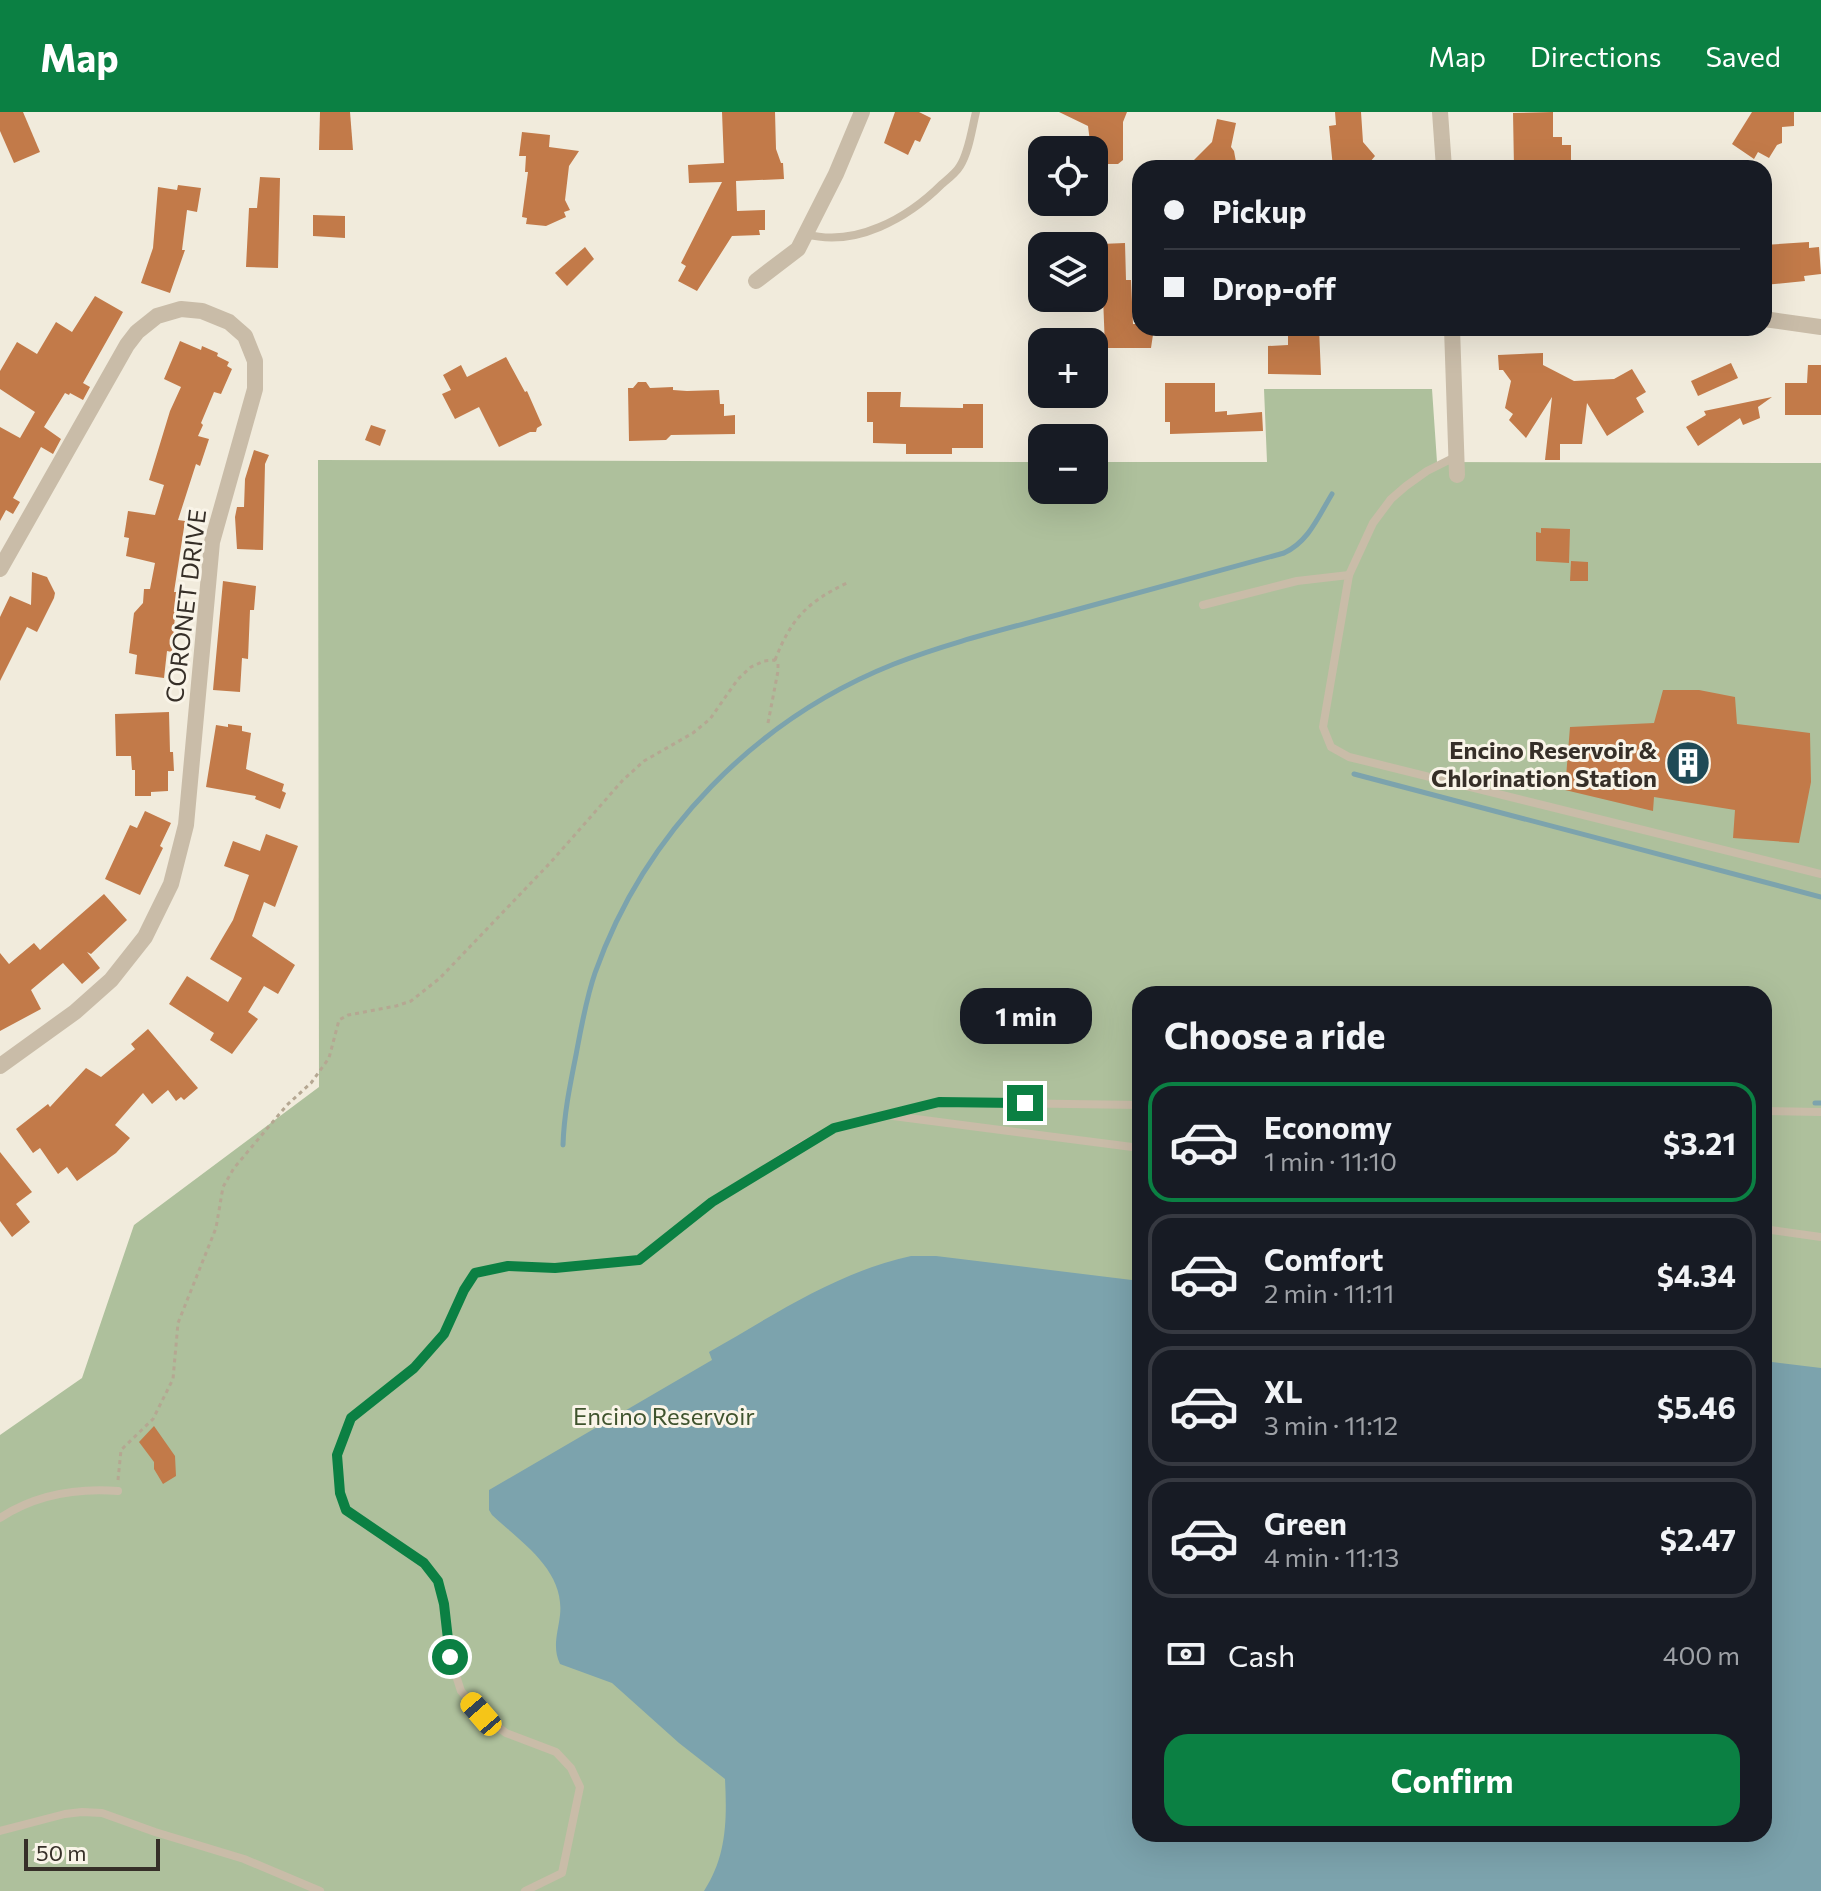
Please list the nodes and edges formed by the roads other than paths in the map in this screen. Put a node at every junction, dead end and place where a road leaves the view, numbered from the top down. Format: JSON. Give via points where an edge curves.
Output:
{"nodes":[{"id":1,"x":862,"y":112,"type":"edge"},
{"id":2,"x":976,"y":112,"type":"edge"},
{"id":3,"x":1440,"y":112,"type":"edge"},
{"id":4,"x":1443,"y":160,"type":"edge"},
{"id":5,"x":806,"y":234,"type":"junction"},
{"id":6,"x":756,"y":281,"type":"dead end"},
{"id":7,"x":1772,"y":320,"type":"edge"},
{"id":8,"x":1821,"y":327,"type":"edge"},
{"id":9,"x":1452,"y":336,"type":"edge"},
{"id":10,"x":1456,"y":456,"type":"junction"},
{"id":11,"x":1457,"y":475,"type":"dead end"},
{"id":12,"x":0,"y":569,"type":"edge"},
{"id":13,"x":1349,"y":575,"type":"junction"},
{"id":14,"x":1203,"y":605,"type":"dead end"},
{"id":15,"x":1821,"y":874,"type":"edge"},
{"id":16,"x":0,"y":1066,"type":"edge"},
{"id":17,"x":1132,"y":1105,"type":"edge"},
{"id":18,"x":1772,"y":1111,"type":"edge"},
{"id":19,"x":1821,"y":1112,"type":"edge"},
{"id":20,"x":884,"y":1115,"type":"junction"},
{"id":21,"x":1132,"y":1147,"type":"edge"},
{"id":22,"x":1772,"y":1230,"type":"edge"},
{"id":23,"x":1821,"y":1237,"type":"edge"},
{"id":24,"x":118,"y":1491,"type":"road end"},
{"id":25,"x":0,"y":1518,"type":"edge"},
{"id":26,"x":0,"y":1831,"type":"edge"},
{"id":27,"x":320,"y":1891,"type":"edge"},
{"id":28,"x":525,"y":1891,"type":"edge"}],
"edges":[{"from":1,"to":5,"type":"street"},
{"from":2,"to":5,"type":"lane","via":[[961,166],[923,201],[876,228],[843,238]]},
{"from":3,"to":4,"type":"street"},
{"from":5,"to":6,"type":"street","via":[[798,249]]},
{"from":7,"to":8,"type":"street"},
{"from":9,"to":10,"type":"street"},
{"from":10,"to":11,"type":"street"},
{"from":10,"to":13,"type":"lane","via":[[1391,499],[1373,523]]},
{"from":12,"to":16,"type":"street","name":"CORONET DRIVE","via":[[137,332],[157,316],[181,309],[229,322],[245,336],[255,361],[255,389],[212,542],[186,825],[171,884],[145,937],[111,980]]},
{"from":13,"to":14,"type":"lane","via":[[1297,581]]},
{"from":13,"to":15,"type":"lane","via":[[1323,727],[1331,747],[1349,757]]},
{"from":17,"to":20,"type":"lane","via":[[939,1102]]},
{"from":18,"to":19,"type":"lane"},
{"from":20,"to":21,"type":"lane"},
{"from":20,"to":28,"type":"lane","via":[[834,1128],[804,1144],[712,1202],[639,1260],[555,1268],[508,1266],[475,1273],[444,1334],[414,1368],[351,1418],[337,1455],[346,1510],[424,1563],[438,1581],[461,1691],[506,1733],[556,1752],[580,1787],[562,1873]]},
{"from":22,"to":23,"type":"lane"},
{"from":24,"to":25,"type":"lane","via":[[60,1493]]},
{"from":26,"to":27,"type":"lane","via":[[65,1814],[102,1813],[244,1859]]}]}
